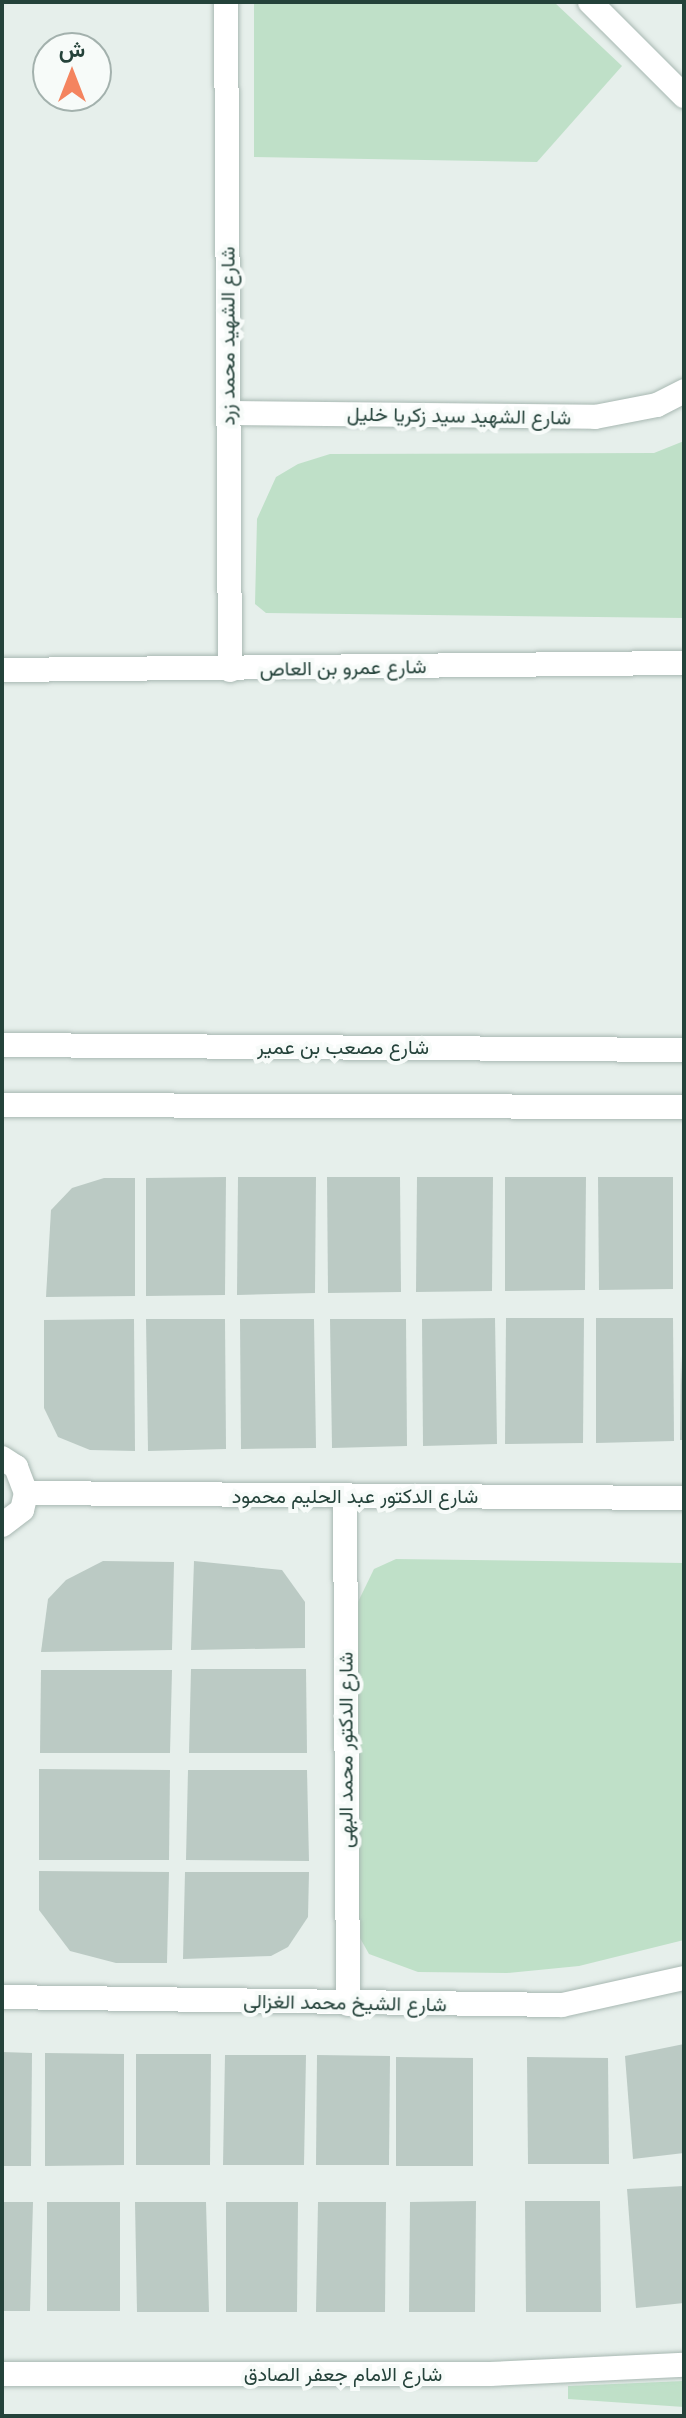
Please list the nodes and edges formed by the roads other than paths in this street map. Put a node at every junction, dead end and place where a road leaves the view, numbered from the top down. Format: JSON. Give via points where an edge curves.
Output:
{"nodes":[{"id":1,"x":226,"y":2,"type":"edge"},
{"id":2,"x":590,"y":2,"type":"edge"},
{"id":3,"x":684,"y":96,"type":"edge"},
{"id":4,"x":684,"y":391,"type":"edge"},
{"id":5,"x":229,"y":413,"type":"junction"},
{"id":6,"x":684,"y":663,"type":"edge"},
{"id":7,"x":2,"y":670,"type":"edge"},
{"id":8,"x":230,"y":670,"type":"junction"},
{"id":9,"x":2,"y":1045,"type":"edge"},
{"id":10,"x":684,"y":1050,"type":"edge"},
{"id":11,"x":2,"y":1105,"type":"edge"},
{"id":12,"x":684,"y":1107,"type":"edge"},
{"id":13,"x":2,"y":1458,"type":"edge"},
{"id":14,"x":26,"y":1493,"type":"junction"},
{"id":15,"x":345,"y":1496,"type":"junction"},
{"id":16,"x":684,"y":1498,"type":"edge"},
{"id":17,"x":2,"y":1525,"type":"edge"},
{"id":18,"x":684,"y":1978,"type":"edge"},
{"id":19,"x":2,"y":1997,"type":"edge"},
{"id":20,"x":348,"y":2004,"type":"junction"},
{"id":21,"x":684,"y":2365,"type":"edge"},
{"id":22,"x":2,"y":2374,"type":"edge"}],
"edges":[{"from":1,"to":5,"type":"street","name":"شارع الشهيد محمد زرد"},
{"from":2,"to":3,"type":"street"},
{"from":4,"to":5,"type":"street","name":"شارع الشهيد سيد زكريا خليل","via":[[657,405],[595,417]]},
{"from":5,"to":8,"type":"street","name":"شارع الشهيد محمد زرد"},
{"from":6,"to":8,"type":"street","name":"شارع عمرو بن العاص"},
{"from":7,"to":8,"type":"street","name":"شارع عمرو بن العاص"},
{"from":9,"to":10,"type":"street","name":"شارع مصعب بن عمير"},
{"from":11,"to":12,"type":"street"},
{"from":13,"to":14,"type":"street","via":[[16,1467]]},
{"from":14,"to":15,"type":"street","name":"شارع الدكتور عبد الحليم محمود"},
{"from":14,"to":17,"type":"street","via":[[22,1510]]},
{"from":15,"to":16,"type":"street","name":"شارع الدكتور عبد الحليم محمود"},
{"from":15,"to":20,"type":"street","name":"شارع الدكتور محمد البهى"},
{"from":18,"to":20,"type":"street","name":"شارع الشيخ محمد الغزالى","via":[[562,2005]]},
{"from":19,"to":20,"type":"street","name":"شارع الشيخ محمد الغزالى"},
{"from":21,"to":22,"type":"street","name":"شارع الامام جعفر الصادق","via":[[490,2374]]}]}
